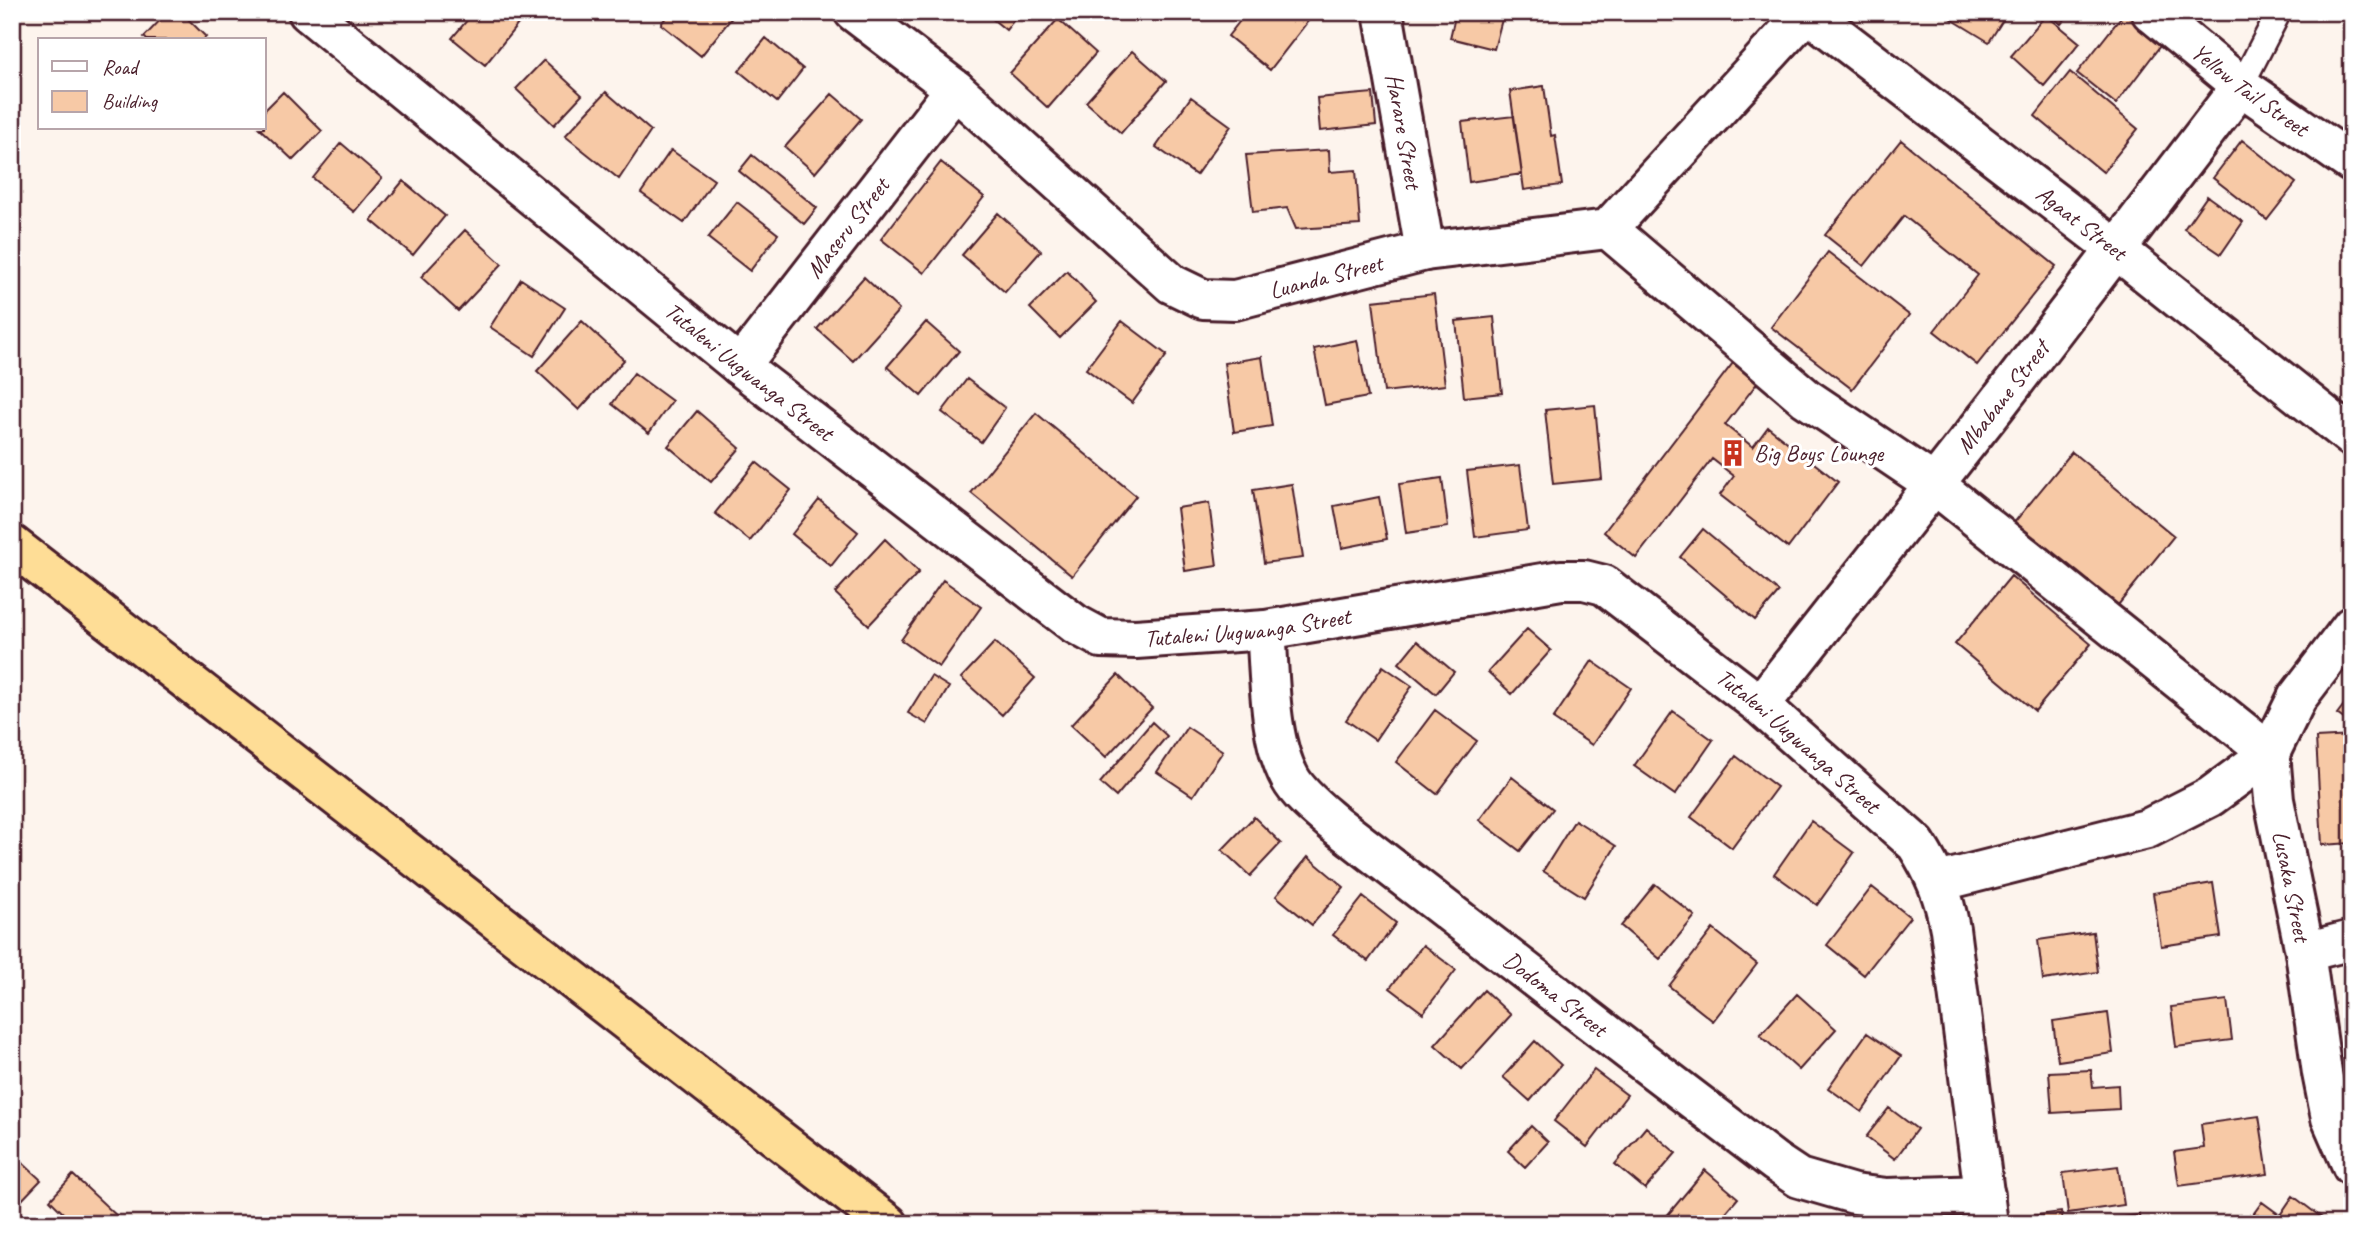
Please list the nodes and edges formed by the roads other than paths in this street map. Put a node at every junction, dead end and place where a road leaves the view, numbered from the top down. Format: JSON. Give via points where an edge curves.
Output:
{"nodes":[{"id":1,"x":309,"y":12,"type":"edge"},
{"id":2,"x":853,"y":12,"type":"edge"},
{"id":3,"x":1383,"y":12,"type":"edge"},
{"id":4,"x":1807,"y":12,"type":"edge"},
{"id":5,"x":2151,"y":12,"type":"edge"},
{"id":6,"x":2279,"y":12,"type":"edge"},
{"id":7,"x":2241,"y":86,"type":"junction"},
{"id":8,"x":955,"y":89,"type":"junction"},
{"id":9,"x":2352,"y":163,"type":"edge"},
{"id":10,"x":1608,"y":229,"type":"junction"},
{"id":11,"x":1425,"y":250,"type":"junction"},
{"id":12,"x":2117,"y":250,"type":"junction"},
{"id":13,"x":740,"y":366,"type":"junction"},
{"id":14,"x":2352,"y":437,"type":"edge"},
{"id":15,"x":1934,"y":484,"type":"junction"},
{"id":16,"x":12,"y":545,"type":"edge"},
{"id":17,"x":12,"y":570,"type":"edge"},
{"id":18,"x":2352,"y":626,"type":"edge"},
{"id":19,"x":1266,"y":630,"type":"junction"},
{"id":20,"x":1760,"y":705,"type":"junction"},
{"id":21,"x":2270,"y":752,"type":"junction"},
{"id":22,"x":1938,"y":882,"type":"junction"},
{"id":23,"x":2352,"y":940,"type":"edge"},
{"id":24,"x":2305,"y":951,"type":"junction"},
{"id":25,"x":2352,"y":1167,"type":"edge"},
{"id":26,"x":1987,"y":1209,"type":"edge"},
{"id":27,"x":858,"y":1224,"type":"edge"},
{"id":28,"x":888,"y":1224,"type":"edge"}],
"edges":[{"from":1,"to":13,"type":"street","name":"Tutaleni Uugwanga Street"},
{"from":2,"to":8,"type":"street","name":"Luanda Street"},
{"from":3,"to":11,"type":"street","name":"Harare Street"},
{"from":4,"to":10,"type":"street"},
{"from":4,"to":12,"type":"street","name":"Agaat Street"},
{"from":5,"to":7,"type":"street","name":"Yellow Tail Street"},
{"from":6,"to":7,"type":"lane"},
{"from":7,"to":9,"type":"street","name":"Yellow Tail Street"},
{"from":7,"to":12,"type":"street","name":"Mbabane Street"},
{"from":8,"to":11,"type":"street","name":"Luanda Street","via":[[1172,284],[1203,299],[1235,300]]},
{"from":8,"to":13,"type":"street","name":"Maseru Street"},
{"from":10,"to":11,"type":"street","name":"Luanda Street"},
{"from":10,"to":15,"type":"street","via":[[1806,398]]},
{"from":12,"to":14,"type":"street","name":"Agaat Street"},
{"from":12,"to":15,"type":"street","name":"Mbabane Street"},
{"from":13,"to":19,"type":"street","name":"Tutaleni Uugwanga Street","via":[[1075,624],[1101,638]]},
{"from":15,"to":20,"type":"street","name":"Mbabane Street"},
{"from":15,"to":21,"type":"street"},
{"from":16,"to":28,"type":"highway"},
{"from":17,"to":27,"type":"highway"},
{"from":18,"to":21,"type":"street","via":[[2297,698]]},
{"from":19,"to":20,"type":"street","name":"Tutaleni Uugwanga Street","via":[[1529,585],[1584,580],[1604,585]]},
{"from":19,"to":26,"type":"street","name":"Dodoma Street","via":[[1280,752],[1290,779],[1335,824],[1799,1178],[1854,1195]]},
{"from":20,"to":22,"type":"street","name":"Tutaleni Uugwanga Street","via":[[1916,844]]},
{"from":21,"to":22,"type":"street","via":[[2210,797],[2147,829]]},
{"from":21,"to":24,"type":"street","name":"Lusaka Street","via":[[2274,800]]},
{"from":22,"to":26,"type":"street","name":"Tutaleni Uugwanga Street","via":[[1950,929]]},
{"from":23,"to":24,"type":"street"},
{"from":24,"to":25,"type":"street","name":"Lusaka Street","via":[[2331,1118]]}]}
